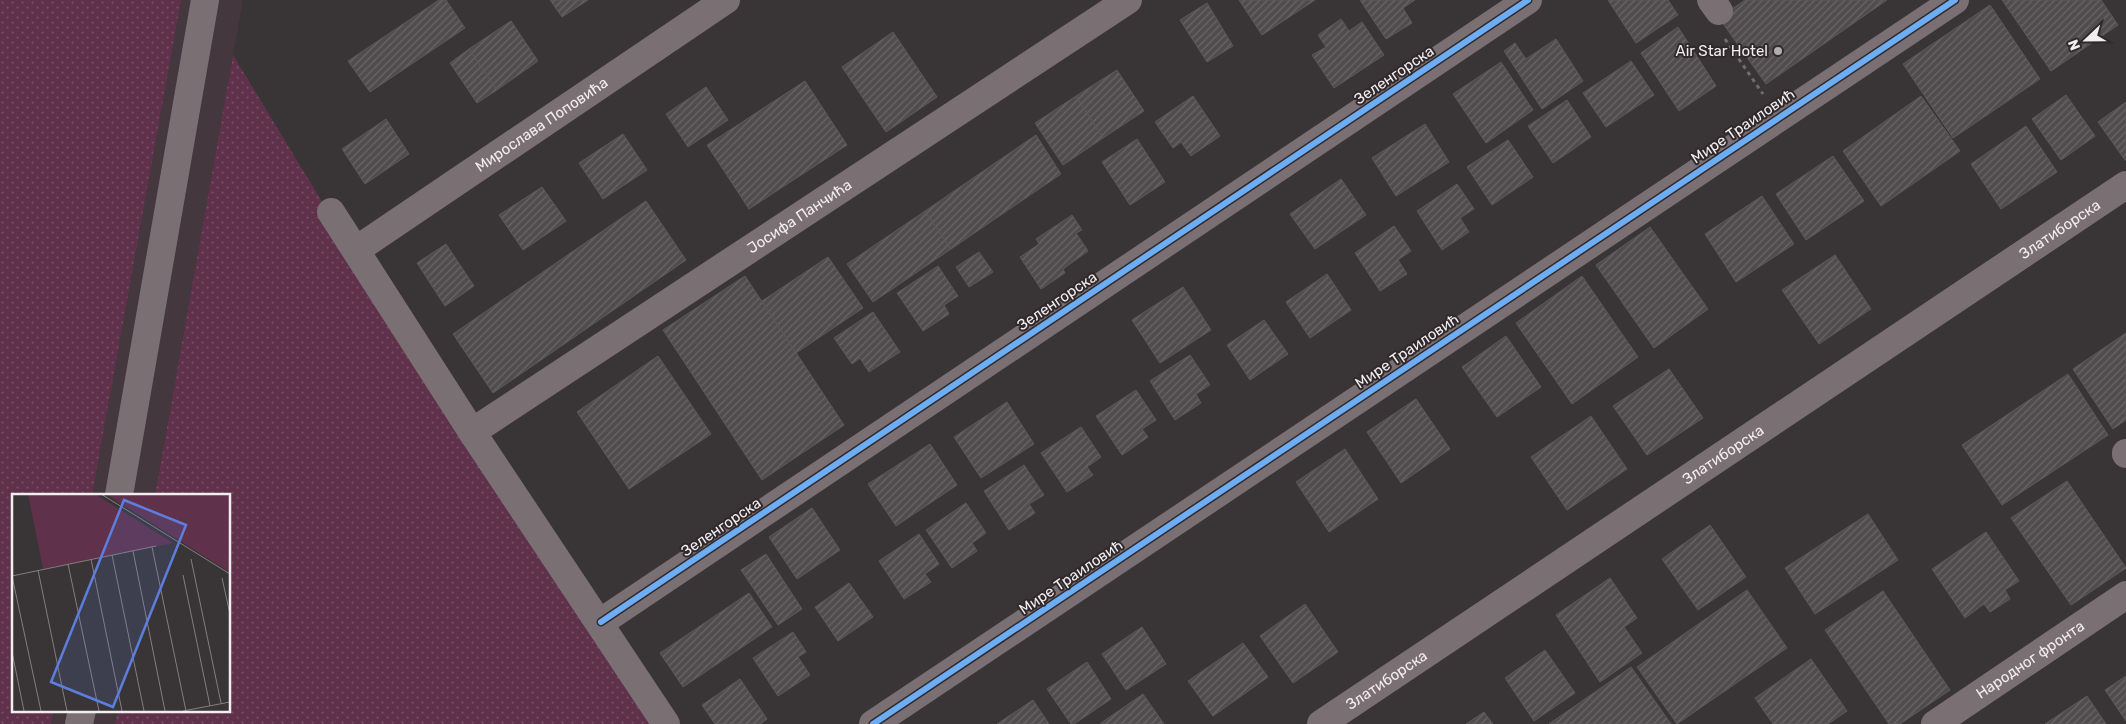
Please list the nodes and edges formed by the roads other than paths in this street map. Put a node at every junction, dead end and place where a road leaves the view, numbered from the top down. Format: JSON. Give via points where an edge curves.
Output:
{"nodes":[{"id":1,"x":206,"y":0,"type":"edge"},
{"id":2,"x":726,"y":0,"type":"edge"},
{"id":3,"x":1128,"y":0,"type":"edge"},
{"id":4,"x":1528,"y":0,"type":"edge"},
{"id":5,"x":1955,"y":0,"type":"edge"},
{"id":6,"x":2126,"y":185,"type":"edge"},
{"id":7,"x":331,"y":212,"type":"dead end"},
{"id":8,"x":356,"y":250,"type":"junction"},
{"id":9,"x":472,"y":432,"type":"junction"},
{"id":10,"x":119,"y":494,"type":"edge"},
{"id":11,"x":2126,"y":595,"type":"edge"},
{"id":12,"x":601,"y":622,"type":"junction"},
{"id":13,"x":666,"y":724,"type":"edge"},
{"id":14,"x":873,"y":724,"type":"edge"},
{"id":15,"x":1321,"y":724,"type":"edge"},
{"id":16,"x":1935,"y":724,"type":"edge"}],
"edges":[{"from":1,"to":10,"type":"street"},
{"from":2,"to":8,"type":"street","name":"Мирослава Поповића"},
{"from":3,"to":9,"type":"street","name":"Јосифа Панчића"},
{"from":4,"to":12,"type":"street","name":"Зеленгорска"},
{"from":5,"to":14,"type":"street","name":"Мире Траиловић"},
{"from":6,"to":15,"type":"street","name":"Златиборска"},
{"from":7,"to":8,"type":"street"},
{"from":8,"to":9,"type":"street"},
{"from":9,"to":12,"type":"street"},
{"from":11,"to":16,"type":"street","name":"Народног фронта"},
{"from":12,"to":13,"type":"street"}]}
